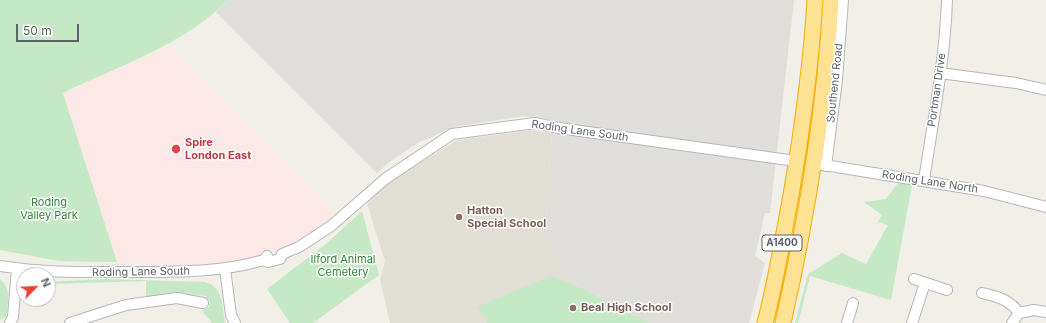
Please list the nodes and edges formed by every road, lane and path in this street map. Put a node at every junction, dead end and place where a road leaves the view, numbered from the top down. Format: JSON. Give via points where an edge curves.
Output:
{"nodes":[{"id":1,"x":815,"y":0,"type":"edge"},
{"id":2,"x":831,"y":0,"type":"edge"},
{"id":3,"x":843,"y":0,"type":"edge"},
{"id":4,"x":947,"y":0,"type":"edge"},
{"id":5,"x":940,"y":73,"type":"junction"},
{"id":6,"x":1046,"y":90,"type":"edge"},
{"id":7,"x":796,"y":161,"type":"junction"},
{"id":8,"x":819,"y":165,"type":"junction"},
{"id":9,"x":924,"y":180,"type":"junction"},
{"id":10,"x":1046,"y":207,"type":"edge"},
{"id":11,"x":0,"y":266,"type":"edge"},
{"id":12,"x":16,"y":269,"type":"edge"},
{"id":13,"x":224,"y":269,"type":"junction"},
{"id":14,"x":56,"y":271,"type":"edge"},
{"id":15,"x":914,"y":279,"type":"dead end"},
{"id":16,"x":925,"y":283,"type":"junction"},
{"id":17,"x":947,"y":290,"type":"dead end"},
{"id":18,"x":16,"y":293,"type":"edge"},
{"id":19,"x":982,"y":293,"type":"dead end"},
{"id":20,"x":203,"y":303,"type":"dead end"},
{"id":21,"x":853,"y":303,"type":"dead end"},
{"id":22,"x":1019,"y":312,"type":"junction"},
{"id":23,"x":1046,"y":312,"type":"edge"},
{"id":24,"x":232,"y":320,"type":"edge"},
{"id":25,"x":849,"y":322,"type":"edge"},
{"id":26,"x":10,"y":323,"type":"edge"},
{"id":27,"x":70,"y":323,"type":"edge"},
{"id":28,"x":764,"y":323,"type":"edge"},
{"id":29,"x":783,"y":323,"type":"edge"},
{"id":30,"x":912,"y":323,"type":"edge"},
{"id":31,"x":1012,"y":323,"type":"edge"}],
"edges":[{"from":1,"to":7,"type":"highway","number":"A1400","via":[[806,94]]},
{"from":2,"to":8,"type":"highway","name":"Southend Road","number":"A1400","via":[[822,95]]},
{"from":3,"to":8,"type":"street","name":"Southend Road","via":[[837,80]]},
{"from":4,"to":5,"type":"street","name":"Portman Drive"},
{"from":5,"to":6,"type":"street","via":[[1000,80]]},
{"from":5,"to":9,"type":"street","name":"Portman Drive"},
{"from":7,"to":13,"type":"street","name":"Roding Lane South","via":[[534,123],[452,134],[385,179],[331,226],[282,254],[280,259]]},
{"from":7,"to":28,"type":"highway","number":"A1400","via":[[782,246]]},
{"from":8,"to":9,"type":"street","name":"Roding Lane North"},
{"from":8,"to":29,"type":"highway","number":"A1400"},
{"from":9,"to":10,"type":"street","name":"Roding Lane North","via":[[984,190]]},
{"from":11,"to":12,"type":"street","name":"Roding Lane South"},
{"from":13,"to":14,"type":"street","name":"Roding Lane South"},
{"from":13,"to":24,"type":"street"},
{"from":15,"to":16,"type":"street"},
{"from":16,"to":17,"type":"street"},
{"from":16,"to":30,"type":"street"},
{"from":18,"to":26,"type":"street"},
{"from":19,"to":22,"type":"street","via":[[1002,297],[1012,303]]},
{"from":20,"to":27,"type":"street","via":[[177,298],[126,305]]},
{"from":21,"to":25,"type":"street"},
{"from":22,"to":23,"type":"street"},
{"from":22,"to":31,"type":"street"}]}
